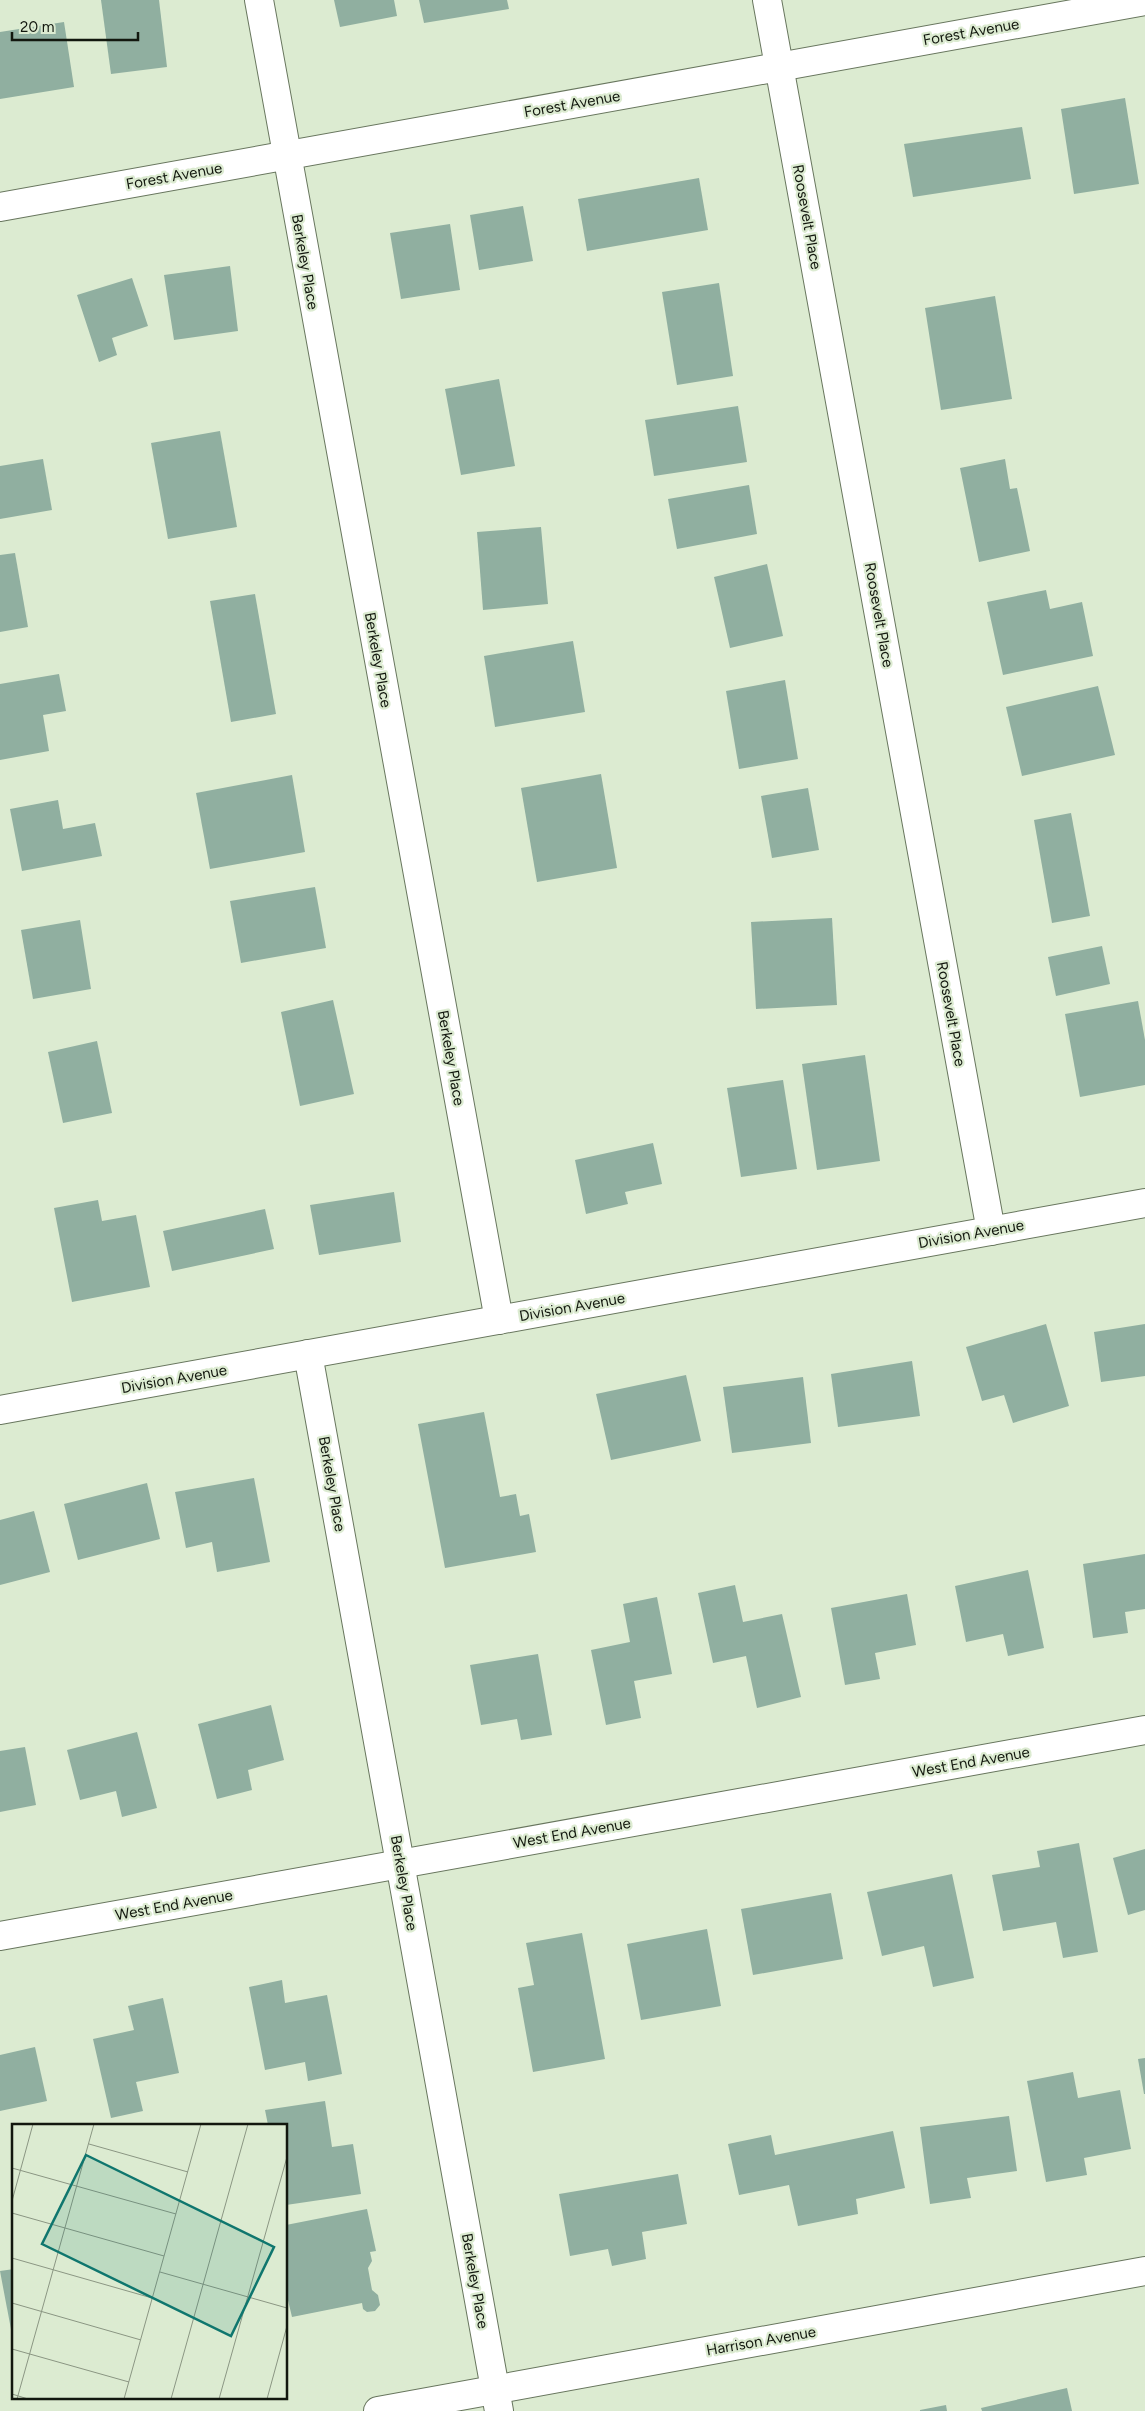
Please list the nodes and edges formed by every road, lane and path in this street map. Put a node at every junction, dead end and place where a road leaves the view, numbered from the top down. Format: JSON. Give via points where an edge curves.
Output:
{"nodes":[{"id":1,"x":259,"y":0,"type":"edge"},
{"id":2,"x":767,"y":0,"type":"edge"},
{"id":3,"x":1145,"y":1,"type":"edge"},
{"id":4,"x":779,"y":67,"type":"junction"},
{"id":5,"x":286,"y":156,"type":"junction"},
{"id":6,"x":0,"y":207,"type":"edge"},
{"id":7,"x":1145,"y":1203,"type":"edge"},
{"id":8,"x":991,"y":1231,"type":"junction"},
{"id":9,"x":499,"y":1320,"type":"junction"},
{"id":10,"x":308,"y":1354,"type":"junction"},
{"id":11,"x":1,"y":1403,"type":"edge"},
{"id":12,"x":1145,"y":1730,"type":"edge"},
{"id":13,"x":400,"y":1864,"type":"junction"},
{"id":14,"x":0,"y":1936,"type":"edge"},
{"id":15,"x":1145,"y":2271,"type":"edge"},
{"id":16,"x":497,"y":2400,"type":"edge"},
{"id":17,"x":378,"y":2411,"type":"edge"}],
"edges":[{"from":1,"to":5,"type":"street","name":"Berkeley Place"},
{"from":2,"to":4,"type":"street","name":"Roosevelt Place"},
{"from":3,"to":4,"type":"street","name":"Forest Avenue"},
{"from":4,"to":5,"type":"street","name":"Forest Avenue"},
{"from":4,"to":8,"type":"street","name":"Roosevelt Place"},
{"from":5,"to":6,"type":"street","name":"Forest Avenue"},
{"from":5,"to":9,"type":"street","name":"Berkeley Place"},
{"from":7,"to":8,"type":"street","name":"Division Avenue"},
{"from":8,"to":9,"type":"street","name":"Division Avenue"},
{"from":9,"to":10,"type":"street","name":"Division Avenue"},
{"from":10,"to":11,"type":"street","name":"Division Avenue"},
{"from":10,"to":13,"type":"street","name":"Berkeley Place"},
{"from":12,"to":13,"type":"street","name":"West End Avenue"},
{"from":13,"to":14,"type":"street","name":"West End Avenue"},
{"from":13,"to":16,"type":"street","name":"Berkeley Place"},
{"from":15,"to":16,"type":"street","name":"Harrison Avenue"},
{"from":16,"to":17,"type":"street","name":"Harrison Avenue"}]}
